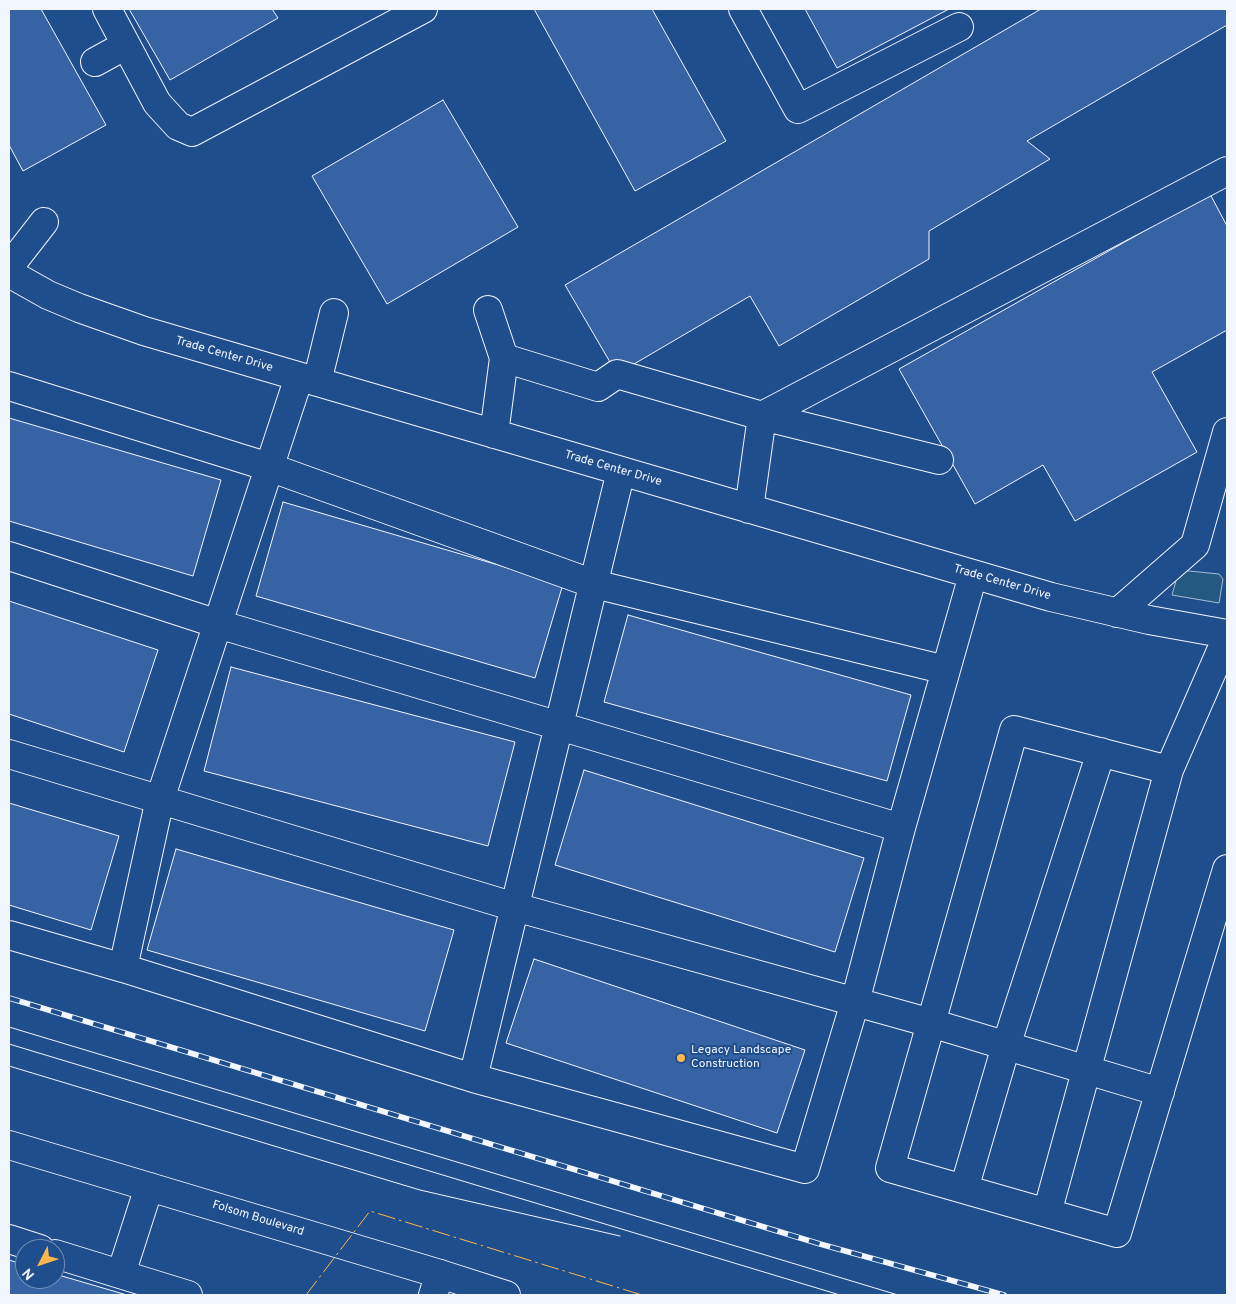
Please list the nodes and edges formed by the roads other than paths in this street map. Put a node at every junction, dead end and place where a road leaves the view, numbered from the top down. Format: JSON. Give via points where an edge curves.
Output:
{"nodes":[{"id":1,"x":107,"y":9,"type":"edge"},
{"id":2,"x":423,"y":9,"type":"edge"},
{"id":3,"x":743,"y":9,"type":"edge"},
{"id":4,"x":959,"y":27,"type":"dead end"},
{"id":5,"x":126,"y":45,"type":"junction"},
{"id":6,"x":95,"y":62,"type":"dead end"},
{"id":7,"x":1227,"y":170,"type":"edge"},
{"id":8,"x":44,"y":222,"type":"dead end"},
{"id":9,"x":9,"y":267,"type":"edge"},
{"id":10,"x":9,"y":273,"type":"edge"},
{"id":11,"x":488,"y":310,"type":"dead end"},
{"id":12,"x":334,"y":313,"type":"dead end"},
{"id":13,"x":504,"y":358,"type":"junction"},
{"id":14,"x":308,"y":380,"type":"junction"},
{"id":15,"x":9,"y":386,"type":"edge"},
{"id":16,"x":762,"y":416,"type":"junction"},
{"id":17,"x":1227,"y":432,"type":"edge"},
{"id":18,"x":494,"y":434,"type":"junction"},
{"id":19,"x":939,"y":460,"type":"dead end"},
{"id":20,"x":269,"y":468,"type":"junction"},
{"id":21,"x":621,"y":471,"type":"junction"},
{"id":22,"x":749,"y":509,"type":"junction"},
{"id":23,"x":9,"y":556,"type":"edge"},
{"id":24,"x":973,"y":574,"type":"junction"},
{"id":25,"x":594,"y":584,"type":"junction"},
{"id":26,"x":1117,"y":613,"type":"junction"},
{"id":27,"x":218,"y":624,"type":"junction"},
{"id":28,"x":1227,"y":636,"type":"edge"},
{"id":29,"x":946,"y":670,"type":"junction"},
{"id":30,"x":560,"y":725,"type":"junction"},
{"id":31,"x":1101,"y":752,"type":"junction"},
{"id":32,"x":9,"y":754,"type":"edge"},
{"id":33,"x":1169,"y":770,"type":"junction"},
{"id":34,"x":160,"y":799,"type":"junction"},
{"id":35,"x":901,"y":828,"type":"junction"},
{"id":36,"x":1227,"y":869,"type":"edge"},
{"id":37,"x":515,"y":907,"type":"junction"},
{"id":38,"x":9,"y":934,"type":"edge"},
{"id":39,"x":123,"y":968,"type":"junction"},
{"id":40,"x":855,"y":1002,"type":"junction"},
{"id":41,"x":931,"y":1023,"type":"junction"},
{"id":42,"x":1006,"y":1046,"type":"junction"},
{"id":43,"x":1087,"y":1070,"type":"junction"},
{"id":44,"x":474,"y":1078,"type":"junction"},
{"id":45,"x":1160,"y":1092,"type":"junction"},
{"id":46,"x":9,"y":1145,"type":"edge"},
{"id":47,"x":149,"y":1187,"type":"junction"},
{"id":48,"x":964,"y":1189,"type":"junction"},
{"id":49,"x":1047,"y":1213,"type":"junction"},
{"id":50,"x":65,"y":1257,"type":"edge"},
{"id":51,"x":121,"y":1274,"type":"junction"},
{"id":52,"x":436,"y":1285,"type":"edge"},
{"id":53,"x":188,"y":1295,"type":"edge"},
{"id":54,"x":506,"y":1295,"type":"edge"}],
"edges":[{"from":1,"to":5,"type":"street"},
{"from":2,"to":5,"type":"street","via":[[192,132],[178,126],[157,103]]},
{"from":3,"to":4,"type":"street","via":[[798,109]]},
{"from":5,"to":6,"type":"street"},
{"from":7,"to":16,"type":"street"},
{"from":8,"to":9,"type":"street"},
{"from":10,"to":14,"type":"street","name":"Trade Center Drive","via":[[79,308]]},
{"from":11,"to":13,"type":"street"},
{"from":12,"to":14,"type":"street"},
{"from":13,"to":16,"type":"street","via":[[598,387],[616,374]]},
{"from":13,"to":18,"type":"street"},
{"from":14,"to":18,"type":"street","name":"Trade Center Drive"},
{"from":14,"to":20,"type":"street"},
{"from":15,"to":20,"type":"street"},
{"from":16,"to":19,"type":"street"},
{"from":16,"to":22,"type":"street"},
{"from":17,"to":26,"type":"street","via":[[1195,545]]},
{"from":18,"to":21,"type":"street","name":"Trade Center Drive"},
{"from":20,"to":25,"type":"street"},
{"from":20,"to":27,"type":"street"},
{"from":21,"to":22,"type":"street","name":"Trade Center Drive"},
{"from":21,"to":25,"type":"street"},
{"from":22,"to":24,"type":"street","name":"Trade Center Drive"},
{"from":23,"to":27,"type":"street"},
{"from":24,"to":26,"type":"street","name":"Trade Center Drive","via":[[1051,598]]},
{"from":24,"to":29,"type":"street"},
{"from":25,"to":29,"type":"street"},
{"from":25,"to":30,"type":"street"},
{"from":26,"to":28,"type":"street","name":"Trade Center Drive"},
{"from":27,"to":30,"type":"street"},
{"from":27,"to":34,"type":"street"},
{"from":28,"to":33,"type":"street"},
{"from":29,"to":35,"type":"street"},
{"from":30,"to":35,"type":"street"},
{"from":30,"to":37,"type":"street"},
{"from":31,"to":33,"type":"street"},
{"from":31,"to":41,"type":"street","via":[[1014,730]]},
{"from":31,"to":42,"type":"street"},
{"from":32,"to":34,"type":"street"},
{"from":33,"to":43,"type":"street"},
{"from":34,"to":37,"type":"street"},
{"from":34,"to":39,"type":"street"},
{"from":35,"to":40,"type":"street"},
{"from":36,"to":45,"type":"street"},
{"from":37,"to":40,"type":"street"},
{"from":37,"to":44,"type":"street"},
{"from":38,"to":39,"type":"street"},
{"from":39,"to":44,"type":"street"},
{"from":40,"to":41,"type":"street"},
{"from":40,"to":44,"type":"street","via":[[805,1169]]},
{"from":41,"to":42,"type":"street"},
{"from":41,"to":48,"type":"street","via":[[890,1168]]},
{"from":42,"to":43,"type":"street"},
{"from":42,"to":48,"type":"street"},
{"from":43,"to":45,"type":"street"},
{"from":43,"to":49,"type":"street"},
{"from":45,"to":49,"type":"street","via":[[1117,1233]]},
{"from":46,"to":47,"type":"street","name":"Folsom Boulevard"},
{"from":47,"to":51,"type":"street"},
{"from":47,"to":52,"type":"street","name":"Folsom Boulevard"},
{"from":48,"to":49,"type":"street"},
{"from":50,"to":51,"type":"street"},
{"from":51,"to":53,"type":"street"},
{"from":52,"to":54,"type":"street","name":"Folsom Boulevard"}]}
